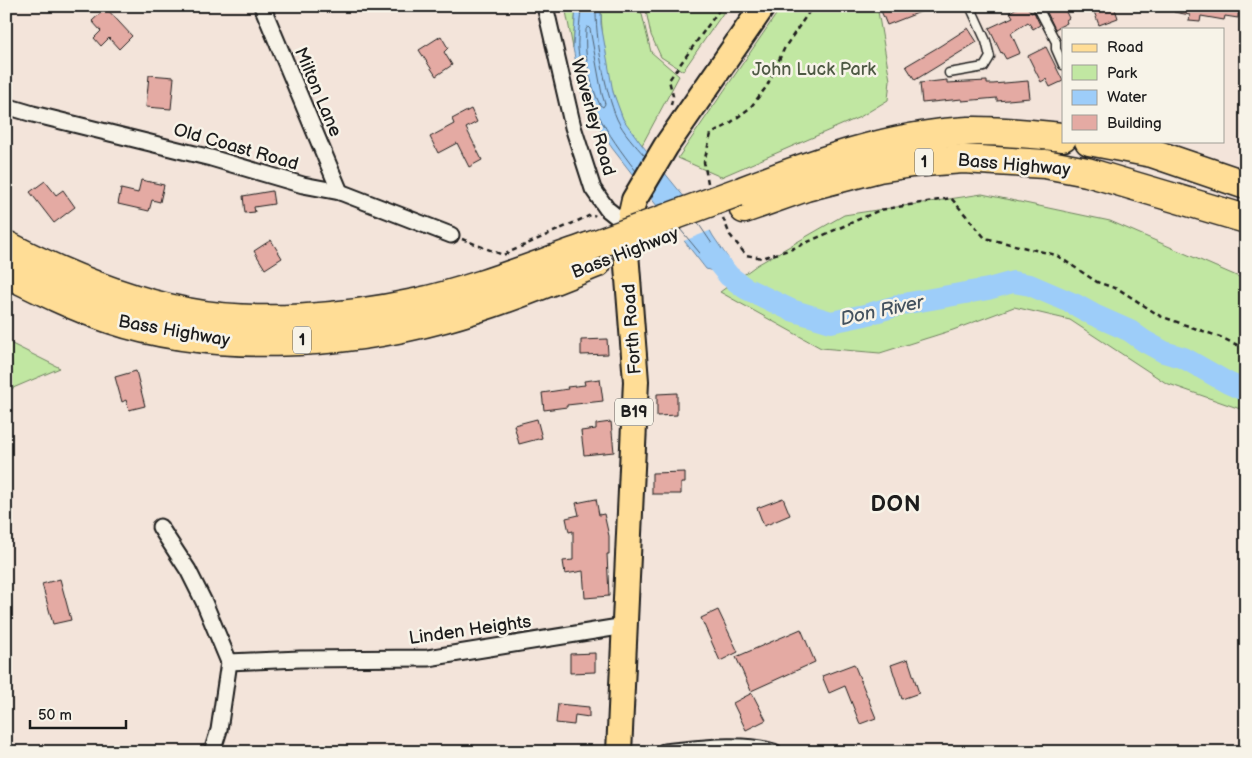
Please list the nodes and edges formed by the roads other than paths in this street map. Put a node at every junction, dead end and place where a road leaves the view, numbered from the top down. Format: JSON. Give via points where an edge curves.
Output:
{"nodes":[{"id":1,"x":262,"y":6,"type":"edge"},
{"id":2,"x":544,"y":6,"type":"edge"},
{"id":3,"x":763,"y":6,"type":"edge"},
{"id":4,"x":970,"y":6,"type":"edge"},
{"id":5,"x":1037,"y":6,"type":"edge"},
{"id":6,"x":1062,"y":63,"type":"edge"},
{"id":7,"x":949,"y":73,"type":"dead end"},
{"id":8,"x":6,"y":106,"type":"edge"},
{"id":9,"x":1062,"y":137,"type":"edge"},
{"id":10,"x":1094,"y":142,"type":"edge"},
{"id":11,"x":1109,"y":179,"type":"junction"},
{"id":12,"x":1246,"y":185,"type":"edge"},
{"id":13,"x":340,"y":192,"type":"junction"},
{"id":14,"x":735,"y":206,"type":"junction"},
{"id":15,"x":632,"y":211,"type":"junction"},
{"id":16,"x":1246,"y":219,"type":"edge"},
{"id":17,"x":1246,"y":234,"type":"edge"},
{"id":18,"x":452,"y":236,"type":"road end"},
{"id":19,"x":6,"y":244,"type":"edge"},
{"id":20,"x":594,"y":254,"type":"junction"},
{"id":21,"x":6,"y":273,"type":"edge"},
{"id":22,"x":160,"y":527,"type":"dead end"},
{"id":23,"x":625,"y":626,"type":"junction"},
{"id":24,"x":229,"y":662,"type":"junction"},
{"id":25,"x":212,"y":752,"type":"edge"},
{"id":26,"x":619,"y":752,"type":"edge"},
{"id":27,"x":664,"y":752,"type":"edge"},
{"id":28,"x":774,"y":752,"type":"edge"}],
"edges":[{"from":1,"to":13,"type":"street","name":"Milton Lane"},
{"from":2,"to":15,"type":"street","name":"Waverley Road","via":[[573,127],[593,189],[607,209],[622,220]]},
{"from":3,"to":15,"type":"main road","name":"Forth Road","number":"B19","via":[[666,146]]},
{"from":4,"to":7,"type":"lane","via":[[990,57],[984,68]]},
{"from":5,"to":6,"type":"lane","via":[[1056,42]]},
{"from":8,"to":13,"type":"street","name":"Old Coast Road"},
{"from":9,"to":14,"type":"highway","name":"Bass Highway","number":"1","via":[[968,131],[885,142],[800,168]]},
{"from":10,"to":12,"type":"highway","name":"Bass Highway","via":[[1152,153]]},
{"from":11,"to":14,"type":"highway","name":"Bass Highway","number":"1","via":[[1045,164],[939,160],[879,168]]},
{"from":11,"to":16,"type":"highway","name":"Bass Highway","number":"1"},
{"from":11,"to":17,"type":"highway"},
{"from":13,"to":18,"type":"street","name":"Old Coast Road"},
{"from":14,"to":20,"type":"highway","name":"Bass Highway","number":"1"},
{"from":15,"to":23,"type":"main road","name":"Forth Road","number":"B19","via":[[625,240],[636,381]]},
{"from":19,"to":20,"type":"highway","name":"Bass Highway","number":"1","via":[[75,278],[151,304],[227,317],[270,318],[324,316],[416,303]]},
{"from":20,"to":21,"type":"highway","name":"Bass Highway","number":"1","via":[[510,296],[443,318],[370,334],[290,341],[241,342],[150,330],[60,300]]},
{"from":22,"to":24,"type":"street","via":[[192,578]]},
{"from":23,"to":24,"type":"street","name":"Linden Heights","via":[[428,658]]},
{"from":23,"to":26,"type":"main road","name":"Forth Road","number":"B19"},
{"from":24,"to":25,"type":"street","via":[[219,730]]},
{"from":27,"to":28,"type":"street","via":[[714,747]]}]}
